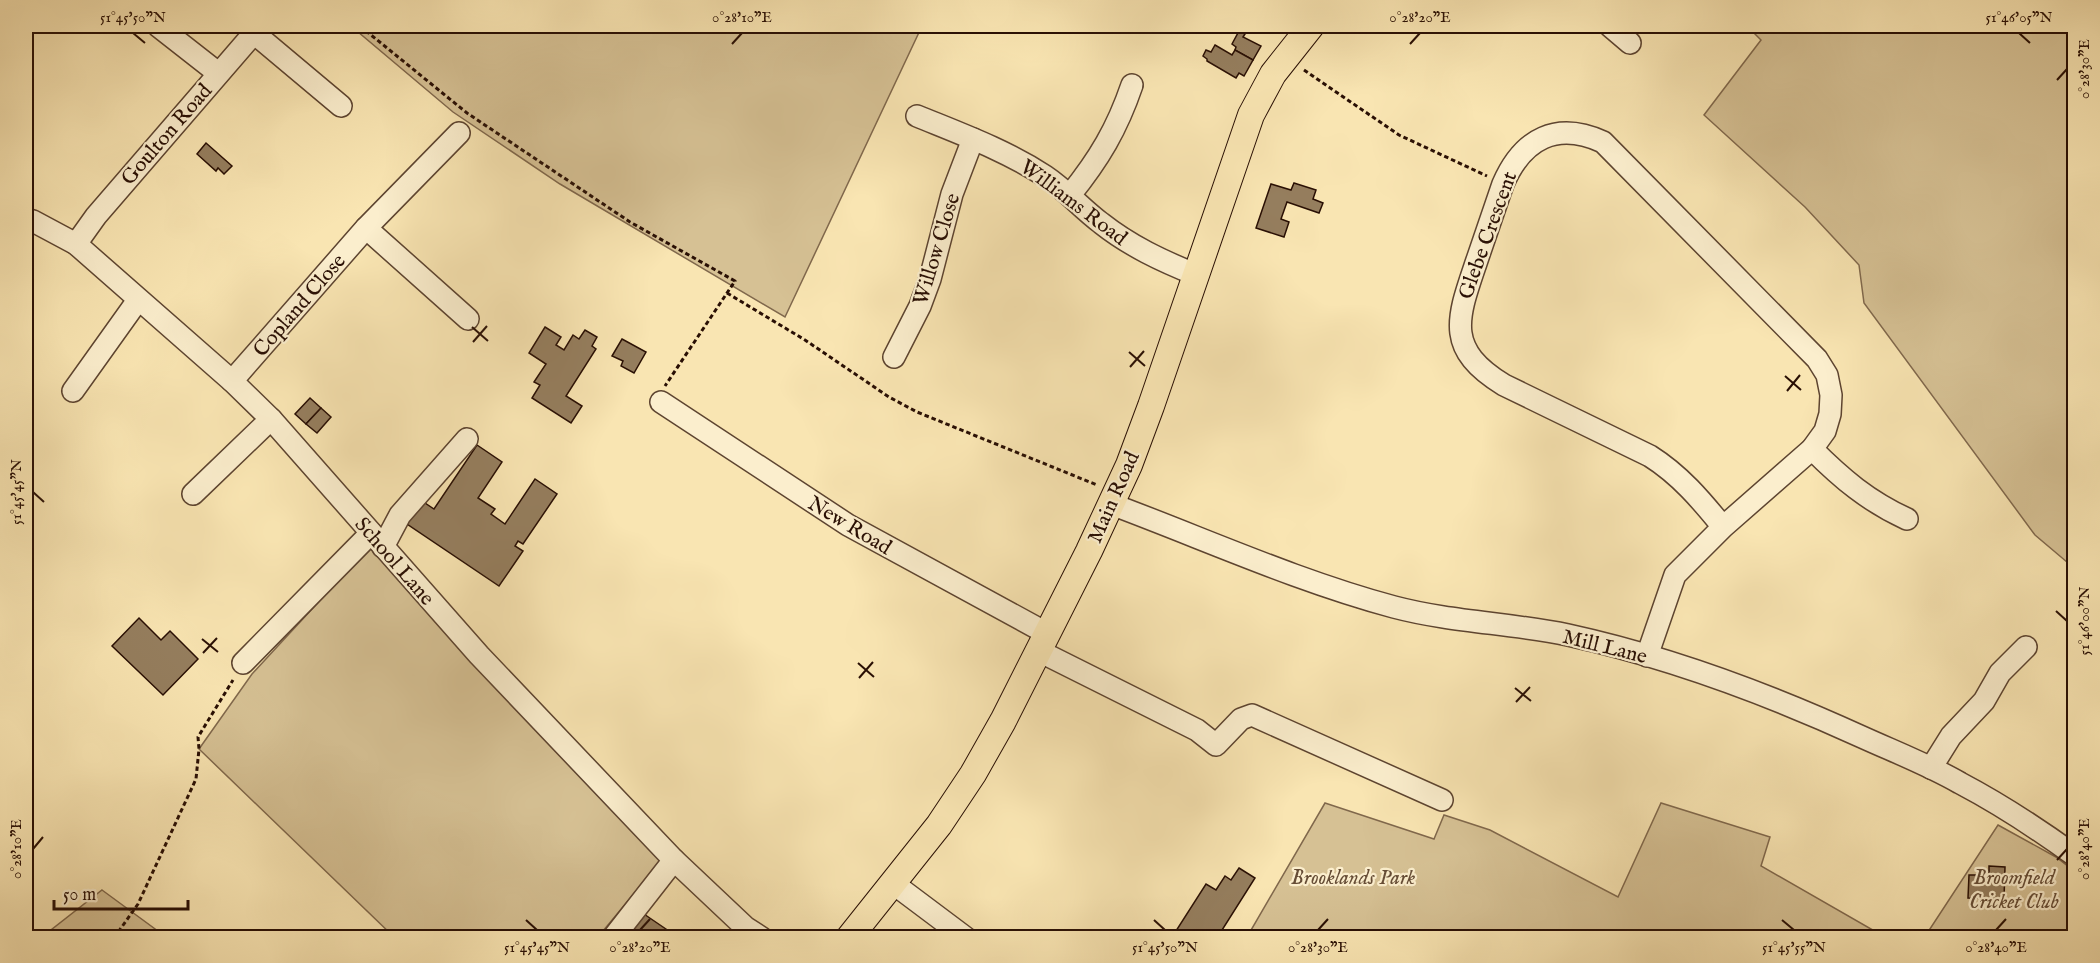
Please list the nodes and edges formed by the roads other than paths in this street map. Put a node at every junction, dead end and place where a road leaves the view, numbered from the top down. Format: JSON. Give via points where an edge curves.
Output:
{"nodes":[{"id":1,"x":158,"y":26,"type":"edge"},
{"id":2,"x":1311,"y":26,"type":"edge"},
{"id":3,"x":1612,"y":26,"type":"edge"},
{"id":4,"x":257,"y":29,"type":"edge"},
{"id":5,"x":1630,"y":43,"type":"dead end"},
{"id":6,"x":218,"y":73,"type":"junction"},
{"id":7,"x":1132,"y":85,"type":"dead end"},
{"id":8,"x":342,"y":106,"type":"dead end"},
{"id":9,"x":917,"y":116,"type":"dead end"},
{"id":10,"x":459,"y":133,"type":"dead end"},
{"id":11,"x":973,"y":139,"type":"junction"},
{"id":12,"x":1070,"y":195,"type":"junction"},
{"id":13,"x":26,"y":219,"type":"edge"},
{"id":14,"x":366,"y":228,"type":"junction"},
{"id":15,"x":76,"y":244,"type":"junction"},
{"id":16,"x":1197,"y":275,"type":"junction"},
{"id":17,"x":138,"y":300,"type":"junction"},
{"id":18,"x":468,"y":319,"type":"dead end"},
{"id":19,"x":894,"y":357,"type":"dead end"},
{"id":20,"x":232,"y":381,"type":"junction"},
{"id":21,"x":73,"y":391,"type":"dead end"},
{"id":22,"x":661,"y":402,"type":"road end"},
{"id":23,"x":271,"y":419,"type":"junction"},
{"id":24,"x":467,"y":439,"type":"dead end"},
{"id":25,"x":1812,"y":449,"type":"junction"},
{"id":26,"x":193,"y":494,"type":"dead end"},
{"id":27,"x":1107,"y":496,"type":"junction"},
{"id":28,"x":1907,"y":519,"type":"dead end"},
{"id":29,"x":1723,"y":527,"type":"junction"},
{"id":30,"x":377,"y":540,"type":"junction"},
{"id":31,"x":1043,"y":643,"type":"junction"},
{"id":32,"x":2026,"y":647,"type":"dead end"},
{"id":33,"x":1647,"y":656,"type":"junction"},
{"id":34,"x":243,"y":663,"type":"road end"},
{"id":35,"x":1931,"y":768,"type":"junction"},
{"id":36,"x":1442,"y":800,"type":"dead end"},
{"id":37,"x":2074,"y":855,"type":"edge"},
{"id":38,"x":674,"y":860,"type":"junction"},
{"id":39,"x":894,"y":884,"type":"junction"},
{"id":40,"x":750,"y":934,"type":"edge"},
{"id":41,"x":613,"y":938,"type":"edge"},
{"id":42,"x":849,"y":938,"type":"edge"},
{"id":43,"x":966,"y":938,"type":"edge"}],
"edges":[{"from":1,"to":6,"type":"street"},
{"from":2,"to":16,"type":"main road","name":"Main Road","via":[[1285,57],[1251,115]]},
{"from":3,"to":5,"type":"street"},
{"from":4,"to":6,"type":"street","name":"Goulton Road"},
{"from":4,"to":8,"type":"street"},
{"from":6,"to":15,"type":"street","name":"Goulton Road"},
{"from":7,"to":12,"type":"street","via":[[1110,140]]},
{"from":9,"to":11,"type":"street","name":"Williams Road"},
{"from":10,"to":14,"type":"street","name":"Copland Close"},
{"from":11,"to":12,"type":"street","name":"Williams Road","via":[[1013,156]]},
{"from":11,"to":19,"type":"street","name":"Willow Close","via":[[952,194],[930,279]]},
{"from":12,"to":16,"type":"street","name":"Williams Road","via":[[1129,244]]},
{"from":13,"to":15,"type":"street","name":"School Lane"},
{"from":14,"to":18,"type":"street"},
{"from":14,"to":20,"type":"street","name":"Copland Close"},
{"from":15,"to":17,"type":"street","name":"School Lane"},
{"from":16,"to":27,"type":"main road","name":"Main Road","via":[[1129,465]]},
{"from":17,"to":20,"type":"street","name":"School Lane"},
{"from":17,"to":21,"type":"street"},
{"from":20,"to":23,"type":"street","name":"School Lane"},
{"from":22,"to":31,"type":"street","name":"New Road","via":[[848,525]]},
{"from":23,"to":26,"type":"street"},
{"from":23,"to":30,"type":"street","name":"School Lane"},
{"from":24,"to":30,"type":"street"},
{"from":25,"to":28,"type":"street","via":[[1855,490]]},
{"from":25,"to":29,"type":"street","name":"Glebe Crescent"},
{"from":25,"to":29,"type":"street","name":"Glebe Crescent","via":[[1825,431],[1830,414],[1827,375],[1817,359],[1603,142],[1570,132],[1553,134],[1522,152],[1503,184],[1461,308],[1465,350],[1485,374],[1504,386],[1670,469]]},
{"from":27,"to":31,"type":"main road","name":"Main Road"},
{"from":27,"to":33,"type":"street","name":"Mill Lane","via":[[1268,564],[1377,602],[1431,615],[1568,635]]},
{"from":29,"to":33,"type":"street","name":"Glebe Crescent","via":[[1675,575]]},
{"from":30,"to":34,"type":"street"},
{"from":30,"to":38,"type":"street","name":"School Lane","via":[[479,655]]},
{"from":31,"to":36,"type":"street","name":"New Road","via":[[1197,730],[1216,745],[1241,719],[1252,715]]},
{"from":31,"to":39,"type":"main road","name":"Main Road","via":[[973,774]]},
{"from":32,"to":35,"type":"street","via":[[2000,672],[1984,701],[1951,736]]},
{"from":33,"to":35,"type":"street","name":"Mill Lane","via":[[1805,711]]},
{"from":35,"to":37,"type":"street","name":"Mill Lane","via":[[1998,805]]},
{"from":38,"to":40,"type":"street","name":"School Lane"},
{"from":38,"to":41,"type":"street"},
{"from":39,"to":42,"type":"main road","name":"Main Road"},
{"from":39,"to":43,"type":"street"}]}
